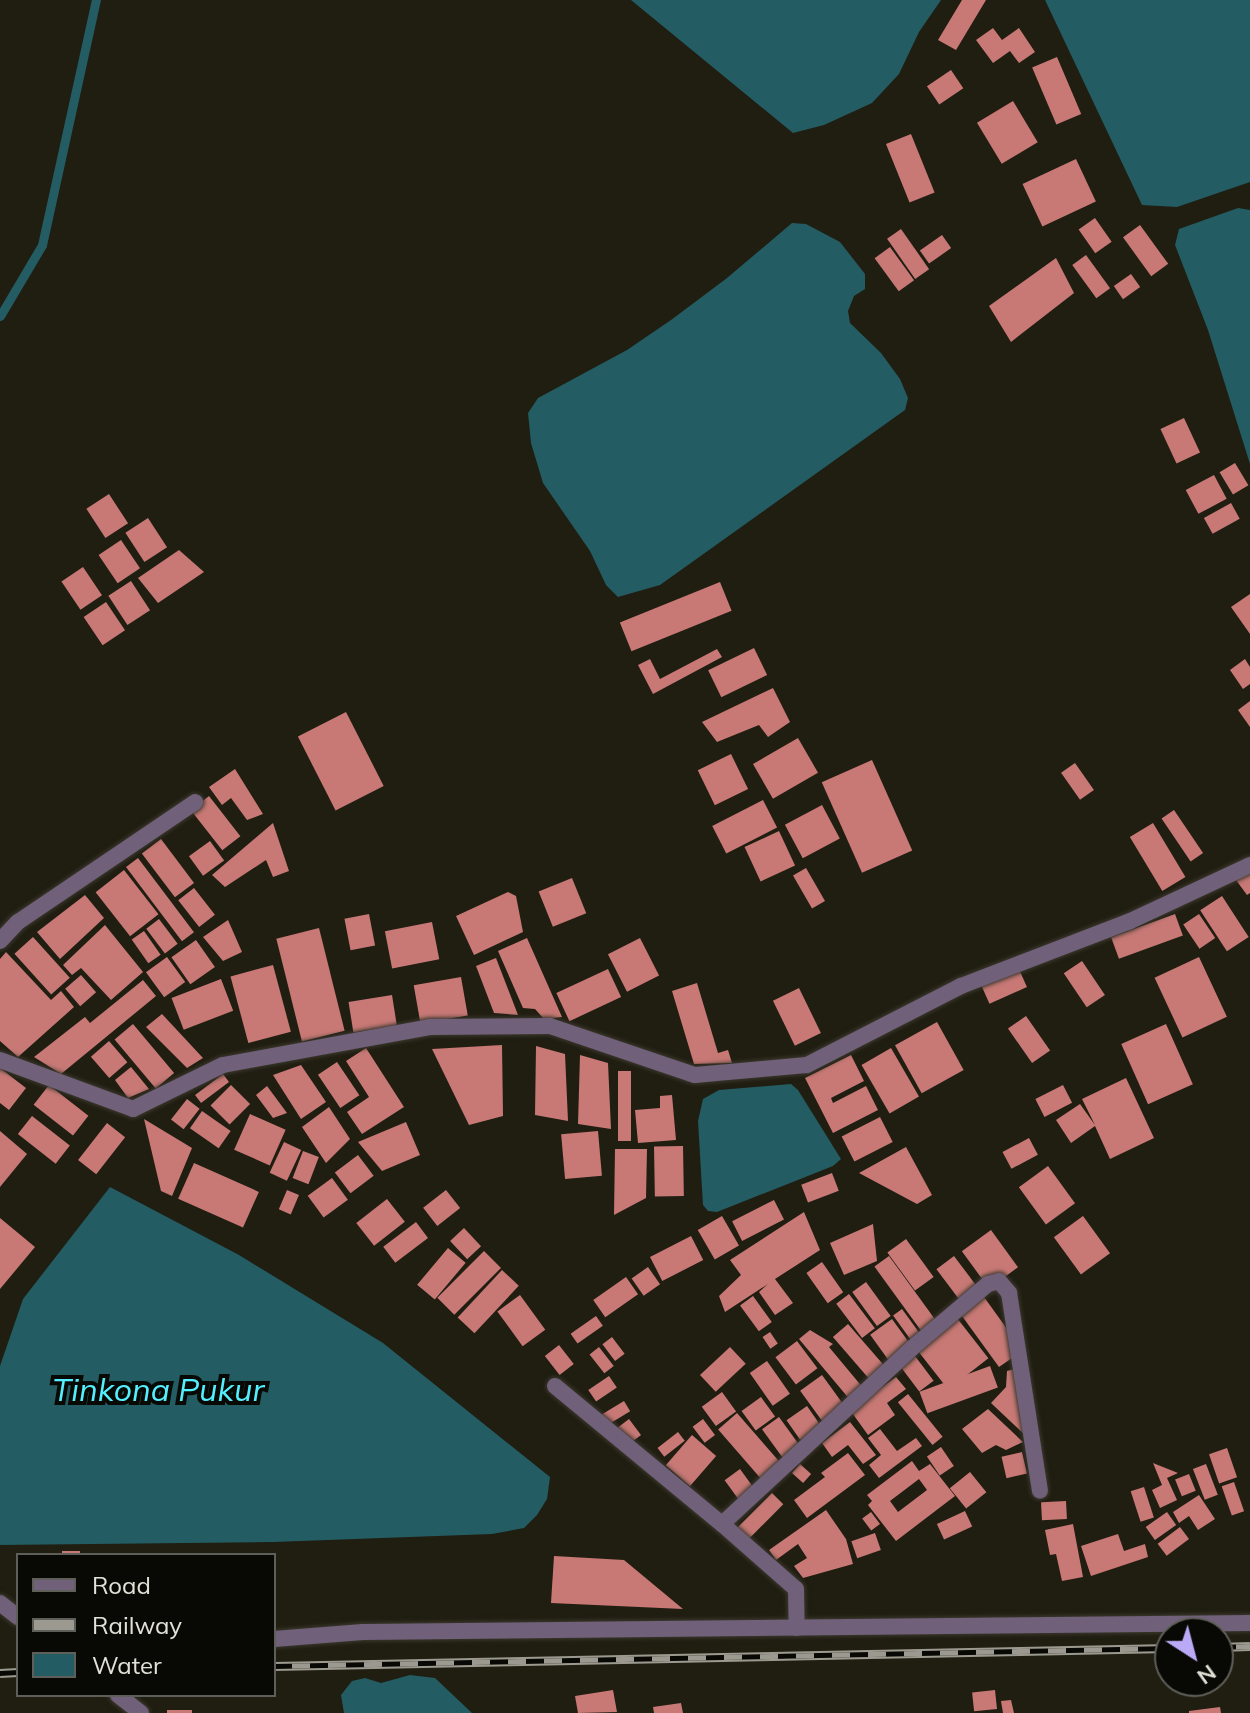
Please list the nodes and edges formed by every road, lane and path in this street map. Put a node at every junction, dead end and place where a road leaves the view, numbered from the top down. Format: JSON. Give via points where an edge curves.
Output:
{"nodes":[{"id":1,"x":195,"y":802,"type":"dead end"},
{"id":2,"x":1250,"y":865,"type":"edge"},
{"id":3,"x":0,"y":941,"type":"edge"},
{"id":4,"x":0,"y":1060,"type":"edge"},
{"id":5,"x":555,"y":1386,"type":"dead end"},
{"id":6,"x":1040,"y":1491,"type":"dead end"},
{"id":7,"x":722,"y":1524,"type":"junction"},
{"id":8,"x":0,"y":1603,"type":"edge"},
{"id":9,"x":16,"y":1615,"type":"edge"},
{"id":10,"x":1250,"y":1623,"type":"edge"},
{"id":11,"x":797,"y":1628,"type":"junction"},
{"id":12,"x":276,"y":1639,"type":"edge"},
{"id":13,"x":121,"y":1697,"type":"edge"},
{"id":14,"x":141,"y":1713,"type":"edge"}],
"edges":[{"from":1,"to":3,"type":"street","via":[[18,922]]},
{"from":2,"to":4,"type":"street","via":[[1128,922],[961,986],[807,1065],[695,1075],[550,1026],[430,1027],[223,1065],[133,1109]]},
{"from":5,"to":7,"type":"street"},
{"from":6,"to":7,"type":"street","via":[[1009,1293],[999,1281],[988,1284],[912,1348]]},
{"from":7,"to":11,"type":"street","via":[[796,1589]]},
{"from":8,"to":9,"type":"street"},
{"from":10,"to":11,"type":"street"},
{"from":11,"to":12,"type":"street","via":[[363,1632]]},
{"from":13,"to":14,"type":"street"}]}
